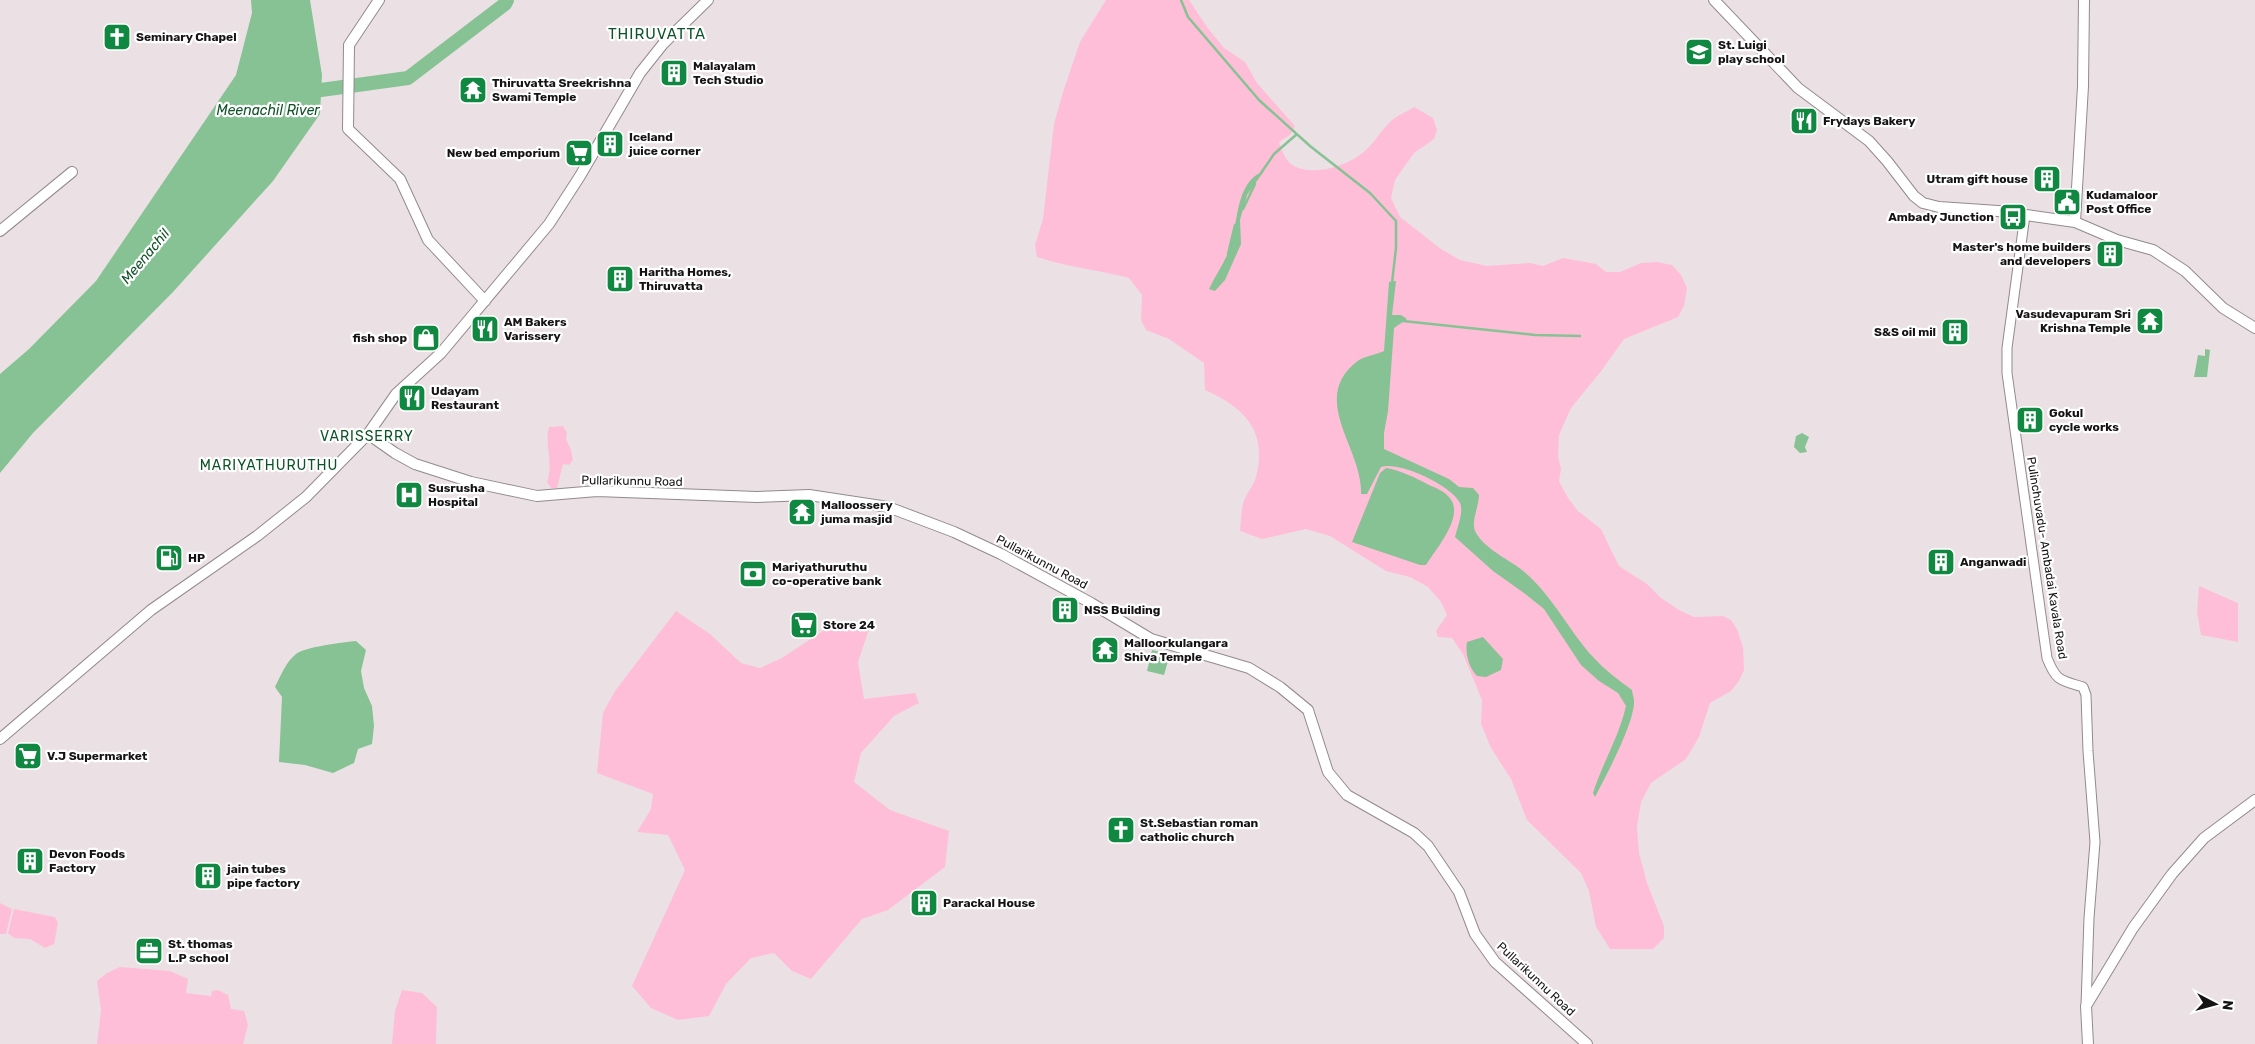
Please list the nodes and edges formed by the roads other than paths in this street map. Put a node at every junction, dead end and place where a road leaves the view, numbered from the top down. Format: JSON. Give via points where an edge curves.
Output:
{"nodes":[{"id":1,"x":379,"y":0,"type":"edge"},
{"id":2,"x":708,"y":0,"type":"edge"},
{"id":3,"x":1714,"y":0,"type":"edge"},
{"id":4,"x":2084,"y":0,"type":"edge"},
{"id":5,"x":72,"y":172,"type":"dead end"},
{"id":6,"x":2026,"y":215,"type":"junction"},
{"id":7,"x":2075,"y":222,"type":"junction"},
{"id":8,"x":0,"y":230,"type":"edge"},
{"id":9,"x":485,"y":301,"type":"junction"},
{"id":10,"x":2255,"y":328,"type":"edge"},
{"id":11,"x":368,"y":434,"type":"junction"},
{"id":12,"x":0,"y":740,"type":"edge"},
{"id":13,"x":2255,"y":800,"type":"edge"},
{"id":14,"x":2086,"y":1006,"type":"junction"},
{"id":15,"x":1587,"y":1044,"type":"edge"},
{"id":16,"x":2088,"y":1044,"type":"edge"}],
"edges":[{"from":1,"to":9,"type":"main road","via":[[349,45],[348,129],[400,179],[428,240]]},
{"from":2,"to":9,"type":"main road","via":[[651,57],[565,201]]},
{"from":3,"to":6,"type":"main road","via":[[1794,84],[1869,141],[1923,203]]},
{"from":4,"to":7,"type":"main road"},
{"from":5,"to":8,"type":"main road"},
{"from":6,"to":7,"type":"main road"},
{"from":6,"to":14,"type":"street","name":"Pulinchuvadu- Ambadai Kavala Road","via":[[2007,348],[2007,373],[2047,658],[2054,675],[2083,687],[2086,695],[2095,842],[2088,918]]},
{"from":7,"to":10,"type":"main road","via":[[2117,240],[2153,250],[2185,271],[2223,308]]},
{"from":9,"to":11,"type":"main road","via":[[441,353],[396,394]]},
{"from":11,"to":12,"type":"main road","via":[[306,497],[257,536],[151,610]]},
{"from":11,"to":15,"type":"main road","name":"Pullarikunnu Road","via":[[415,464],[471,482],[537,496],[597,491],[758,497],[809,495],[888,507],[1001,554],[1150,639],[1249,668],[1308,710],[1328,772],[1346,795],[1414,833],[1428,846],[1459,892],[1475,934],[1496,962]]},
{"from":13,"to":14,"type":"main road","via":[[2204,838],[2172,874],[2133,928]]},
{"from":14,"to":16,"type":"main road"}]}
